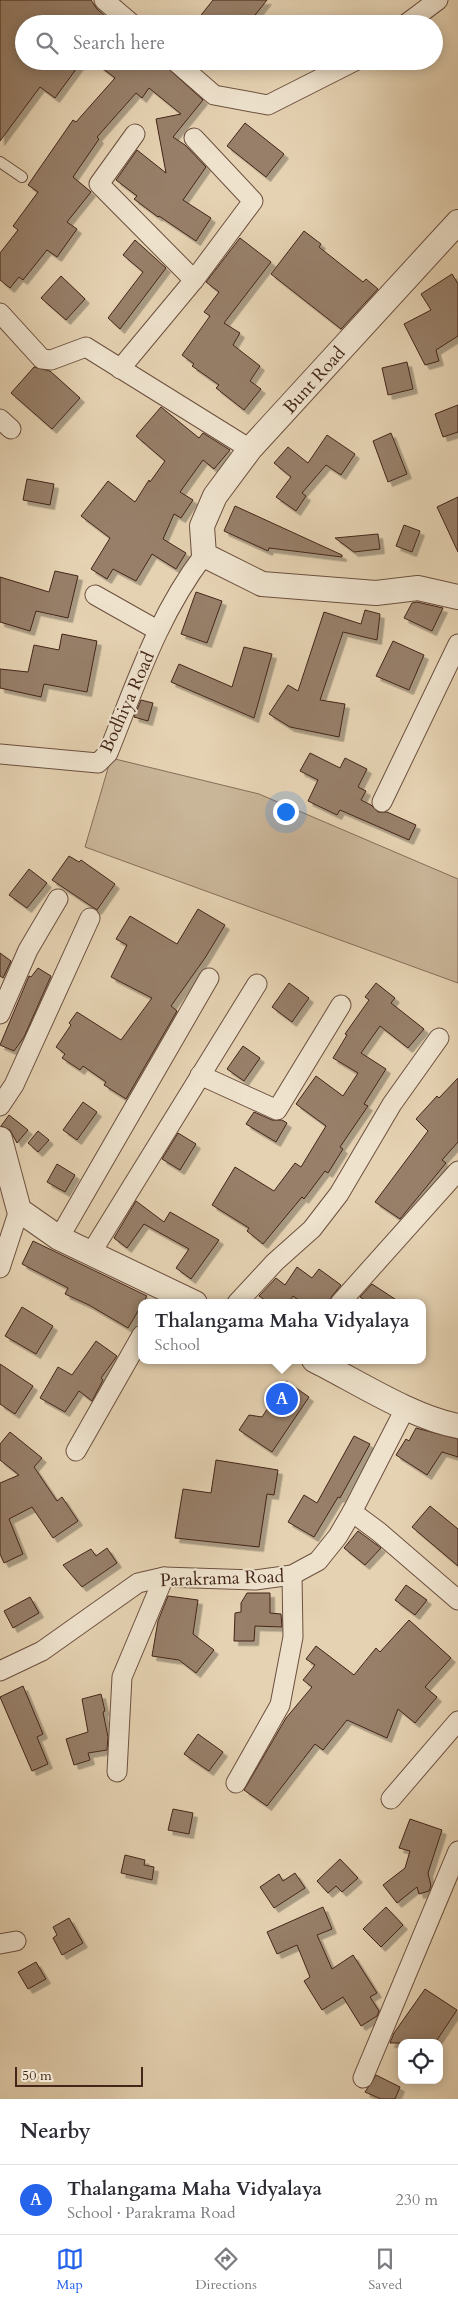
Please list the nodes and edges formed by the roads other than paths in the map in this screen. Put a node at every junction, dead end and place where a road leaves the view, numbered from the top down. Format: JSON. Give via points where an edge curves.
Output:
{"nodes":[{"id":1,"x":104,"y":0,"type":"edge"},
{"id":2,"x":438,"y":0,"type":"edge"},
{"id":3,"x":122,"y":15,"type":"edge"},
{"id":4,"x":418,"y":15,"type":"edge"},
{"id":5,"x":185,"y":70,"type":"edge"},
{"id":6,"x":337,"y":70,"type":"edge"},
{"id":7,"x":135,"y":134,"type":"dead end"},
{"id":8,"x":194,"y":138,"type":"dead end"},
{"id":9,"x":0,"y":162,"type":"edge"},
{"id":10,"x":22,"y":178,"type":"dead end"},
{"id":11,"x":458,"y":222,"type":"edge"},
{"id":12,"x":194,"y":280,"type":"junction"},
{"id":13,"x":0,"y":313,"type":"edge"},
{"id":14,"x":120,"y":369,"type":"junction"},
{"id":15,"x":250,"y":449,"type":"junction"},
{"id":16,"x":204,"y":555,"type":"junction"},
{"id":17,"x":95,"y":596,"type":"dead end"},
{"id":18,"x":458,"y":597,"type":"edge"},
{"id":19,"x":158,"y":630,"type":"junction"},
{"id":20,"x":458,"y":644,"type":"edge"},
{"id":21,"x":0,"y":754,"type":"edge"},
{"id":22,"x":382,"y":802,"type":"dead end"},
{"id":23,"x":58,"y":898,"type":"dead end"},
{"id":24,"x":90,"y":918,"type":"dead end"},
{"id":25,"x":209,"y":978,"type":"dead end"},
{"id":26,"x":257,"y":984,"type":"dead end"},
{"id":27,"x":341,"y":1005,"type":"dead end"},
{"id":28,"x":0,"y":1014,"type":"edge"},
{"id":29,"x":439,"y":1038,"type":"dead end"},
{"id":30,"x":200,"y":1075,"type":"junction"},
{"id":31,"x":0,"y":1106,"type":"edge"},
{"id":32,"x":0,"y":1139,"type":"edge"},
{"id":33,"x":458,"y":1171,"type":"edge"},
{"id":34,"x":19,"y":1210,"type":"junction"},
{"id":35,"x":58,"y":1238,"type":"junction"},
{"id":36,"x":92,"y":1252,"type":"junction"},
{"id":37,"x":1,"y":1259,"type":"edge"},
{"id":38,"x":164,"y":1296,"type":"edge"},
{"id":39,"x":177,"y":1299,"type":"edge"},
{"id":40,"x":241,"y":1299,"type":"edge"},
{"id":41,"x":344,"y":1299,"type":"edge"},
{"id":42,"x":138,"y":1342,"type":"edge"},
{"id":43,"x":322,"y":1364,"type":"edge"},
{"id":44,"x":406,"y":1407,"type":"junction"},
{"id":45,"x":458,"y":1426,"type":"edge"},
{"id":46,"x":76,"y":1451,"type":"dead end"},
{"id":47,"x":352,"y":1512,"type":"junction"},
{"id":48,"x":292,"y":1575,"type":"junction"},
{"id":49,"x":164,"y":1577,"type":"junction"},
{"id":50,"x":458,"y":1600,"type":"edge"},
{"id":51,"x":0,"y":1671,"type":"edge"},
{"id":52,"x":458,"y":1720,"type":"edge"},
{"id":53,"x":117,"y":1772,"type":"dead end"},
{"id":54,"x":236,"y":1782,"type":"dead end"},
{"id":55,"x":391,"y":1799,"type":"dead end"},
{"id":56,"x":458,"y":1851,"type":"edge"},
{"id":57,"x":363,"y":2078,"type":"dead end"}],
"edges":[{"from":1,"to":3,"type":"street"},
{"from":2,"to":4,"type":"street"},
{"from":5,"to":6,"type":"street","via":[[214,95],[268,105]]},
{"from":7,"to":12,"type":"street","via":[[99,184]]},
{"from":8,"to":12,"type":"street","via":[[253,201]]},
{"from":9,"to":10,"type":"lane"},
{"from":11,"to":15,"type":"street","name":"Bunt Road"},
{"from":12,"to":14,"type":"street"},
{"from":13,"to":14,"type":"street","via":[[42,359],[51,360],[86,347]]},
{"from":14,"to":15,"type":"street"},
{"from":15,"to":16,"type":"street","name":"Bunt Road","via":[[215,496],[202,526]]},
{"from":16,"to":18,"type":"street","via":[[262,584],[376,593],[418,588]]},
{"from":16,"to":19,"type":"street","name":"Bodhiya Road","via":[[182,585]]},
{"from":17,"to":19,"type":"street"},
{"from":19,"to":21,"type":"street","name":"Bodhiya Road","via":[[108,753],[98,763]]},
{"from":20,"to":22,"type":"street"},
{"from":23,"to":28,"type":"street","via":[[28,950]]},
{"from":24,"to":31,"type":"street","via":[[14,1085]]},
{"from":25,"to":35,"type":"street"},
{"from":26,"to":30,"type":"street"},
{"from":27,"to":30,"type":"street","via":[[277,1110]]},
{"from":29,"to":40,"type":"street","via":[[392,1104],[339,1194],[312,1229]]},
{"from":30,"to":36,"type":"street"},
{"from":32,"to":34,"type":"street"},
{"from":33,"to":41,"type":"street"},
{"from":34,"to":35,"type":"street"},
{"from":34,"to":37,"type":"street"},
{"from":35,"to":36,"type":"street"},
{"from":36,"to":38,"type":"street"},
{"from":38,"to":39,"type":"street"},
{"from":42,"to":46,"type":"street"},
{"from":43,"to":44,"type":"street"},
{"from":44,"to":45,"type":"street"},
{"from":44,"to":47,"type":"street","name":"Parakrama Road"},
{"from":47,"to":48,"type":"street","name":"Parakrama Road","via":[[318,1561]]},
{"from":47,"to":50,"type":"street"},
{"from":48,"to":49,"type":"street","name":"Parakrama Road","via":[[255,1580]]},
{"from":48,"to":54,"type":"street","via":[[294,1637],[280,1705]]},
{"from":49,"to":51,"type":"street","name":"Parakrama Road","via":[[138,1584],[42,1651]]},
{"from":49,"to":53,"type":"street","via":[[122,1677]]},
{"from":52,"to":55,"type":"street"},
{"from":56,"to":57,"type":"street"}]}
